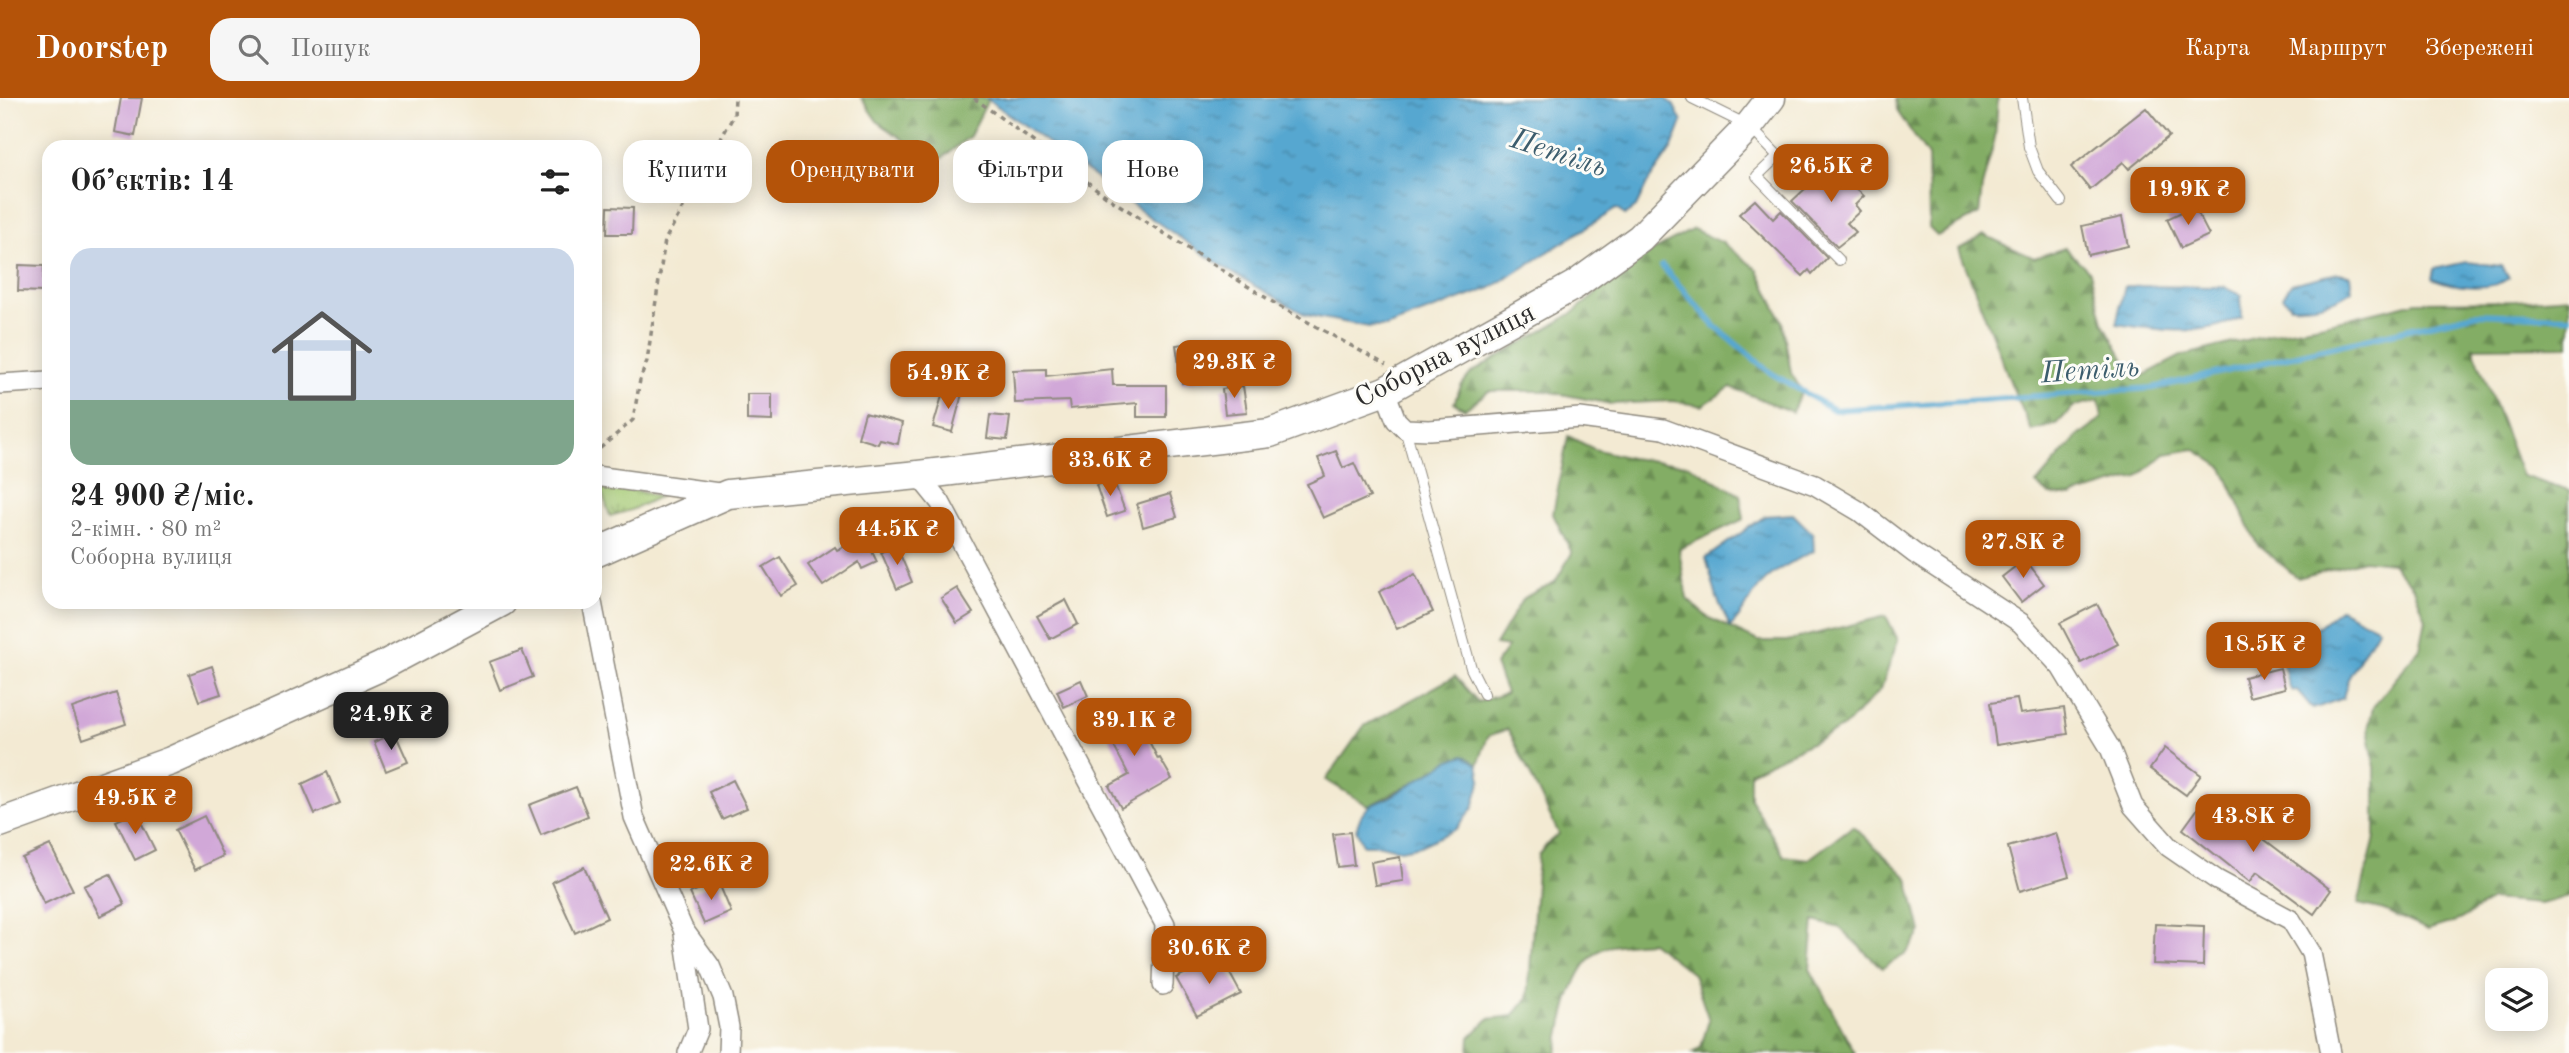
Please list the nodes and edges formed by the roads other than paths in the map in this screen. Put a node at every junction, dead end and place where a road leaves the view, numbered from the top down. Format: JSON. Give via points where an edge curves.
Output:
{"nodes":[{"id":1,"x":1692,"y":98,"type":"edge"},
{"id":2,"x":1771,"y":98,"type":"edge"},
{"id":3,"x":2022,"y":98,"type":"edge"},
{"id":4,"x":1749,"y":126,"type":"junction"},
{"id":5,"x":2061,"y":201,"type":"dead end"},
{"id":6,"x":1839,"y":260,"type":"dead end"},
{"id":7,"x":42,"y":381,"type":"edge"},
{"id":8,"x":0,"y":384,"type":"edge"},
{"id":9,"x":1397,"y":384,"type":"junction"},
{"id":10,"x":1405,"y":429,"type":"junction"},
{"id":11,"x":918,"y":475,"type":"junction"},
{"id":12,"x":602,"y":477,"type":"edge"},
{"id":13,"x":728,"y":494,"type":"junction"},
{"id":14,"x":602,"y":550,"type":"edge"},
{"id":15,"x":489,"y":609,"type":"edge"},
{"id":16,"x":594,"y":609,"type":"edge"},
{"id":17,"x":1484,"y":694,"type":"dead end"},
{"id":18,"x":0,"y":823,"type":"edge"},
{"id":19,"x":684,"y":929,"type":"junction"},
{"id":20,"x":1163,"y":985,"type":"dead end"},
{"id":21,"x":688,"y":1053,"type":"edge"},
{"id":22,"x":728,"y":1053,"type":"edge"},
{"id":23,"x":2331,"y":1053,"type":"edge"}],
"edges":[{"from":1,"to":4,"type":"lane"},
{"from":2,"to":4,"type":"street","name":"Соборна вулиця"},
{"from":3,"to":5,"type":"lane","via":[[2029,147],[2038,171]]},
{"from":4,"to":6,"type":"lane","via":[[1778,156],[1757,176]]},
{"from":4,"to":9,"type":"street","name":"Соборна вулиця","via":[[1640,238],[1575,285]]},
{"from":7,"to":8,"type":"street"},
{"from":9,"to":10,"type":"street","via":[[1396,420]]},
{"from":9,"to":11,"type":"street","name":"Соборна вулиця","via":[[1270,433]]},
{"from":10,"to":17,"type":"lane","via":[[1467,655]]},
{"from":10,"to":23,"type":"street","via":[[1580,418],[1663,429],[1815,485],[1860,511],[1914,553],[2021,623],[2061,667],[2110,748],[2133,806],[2169,847],[2217,880],[2291,920],[2311,953]]},
{"from":11,"to":13,"type":"street","name":"Соборна вулиця"},
{"from":11,"to":20,"type":"street","via":[[940,502],[1165,924]]},
{"from":12,"to":13,"type":"street"},
{"from":13,"to":14,"type":"street","name":"Соборна вулиця"},
{"from":15,"to":18,"type":"street","via":[[380,667],[171,761]]},
{"from":16,"to":19,"type":"street","via":[[635,817]]},
{"from":19,"to":21,"type":"street","via":[[698,1029]]},
{"from":19,"to":22,"type":"street","via":[[710,966],[723,997]]}]}
